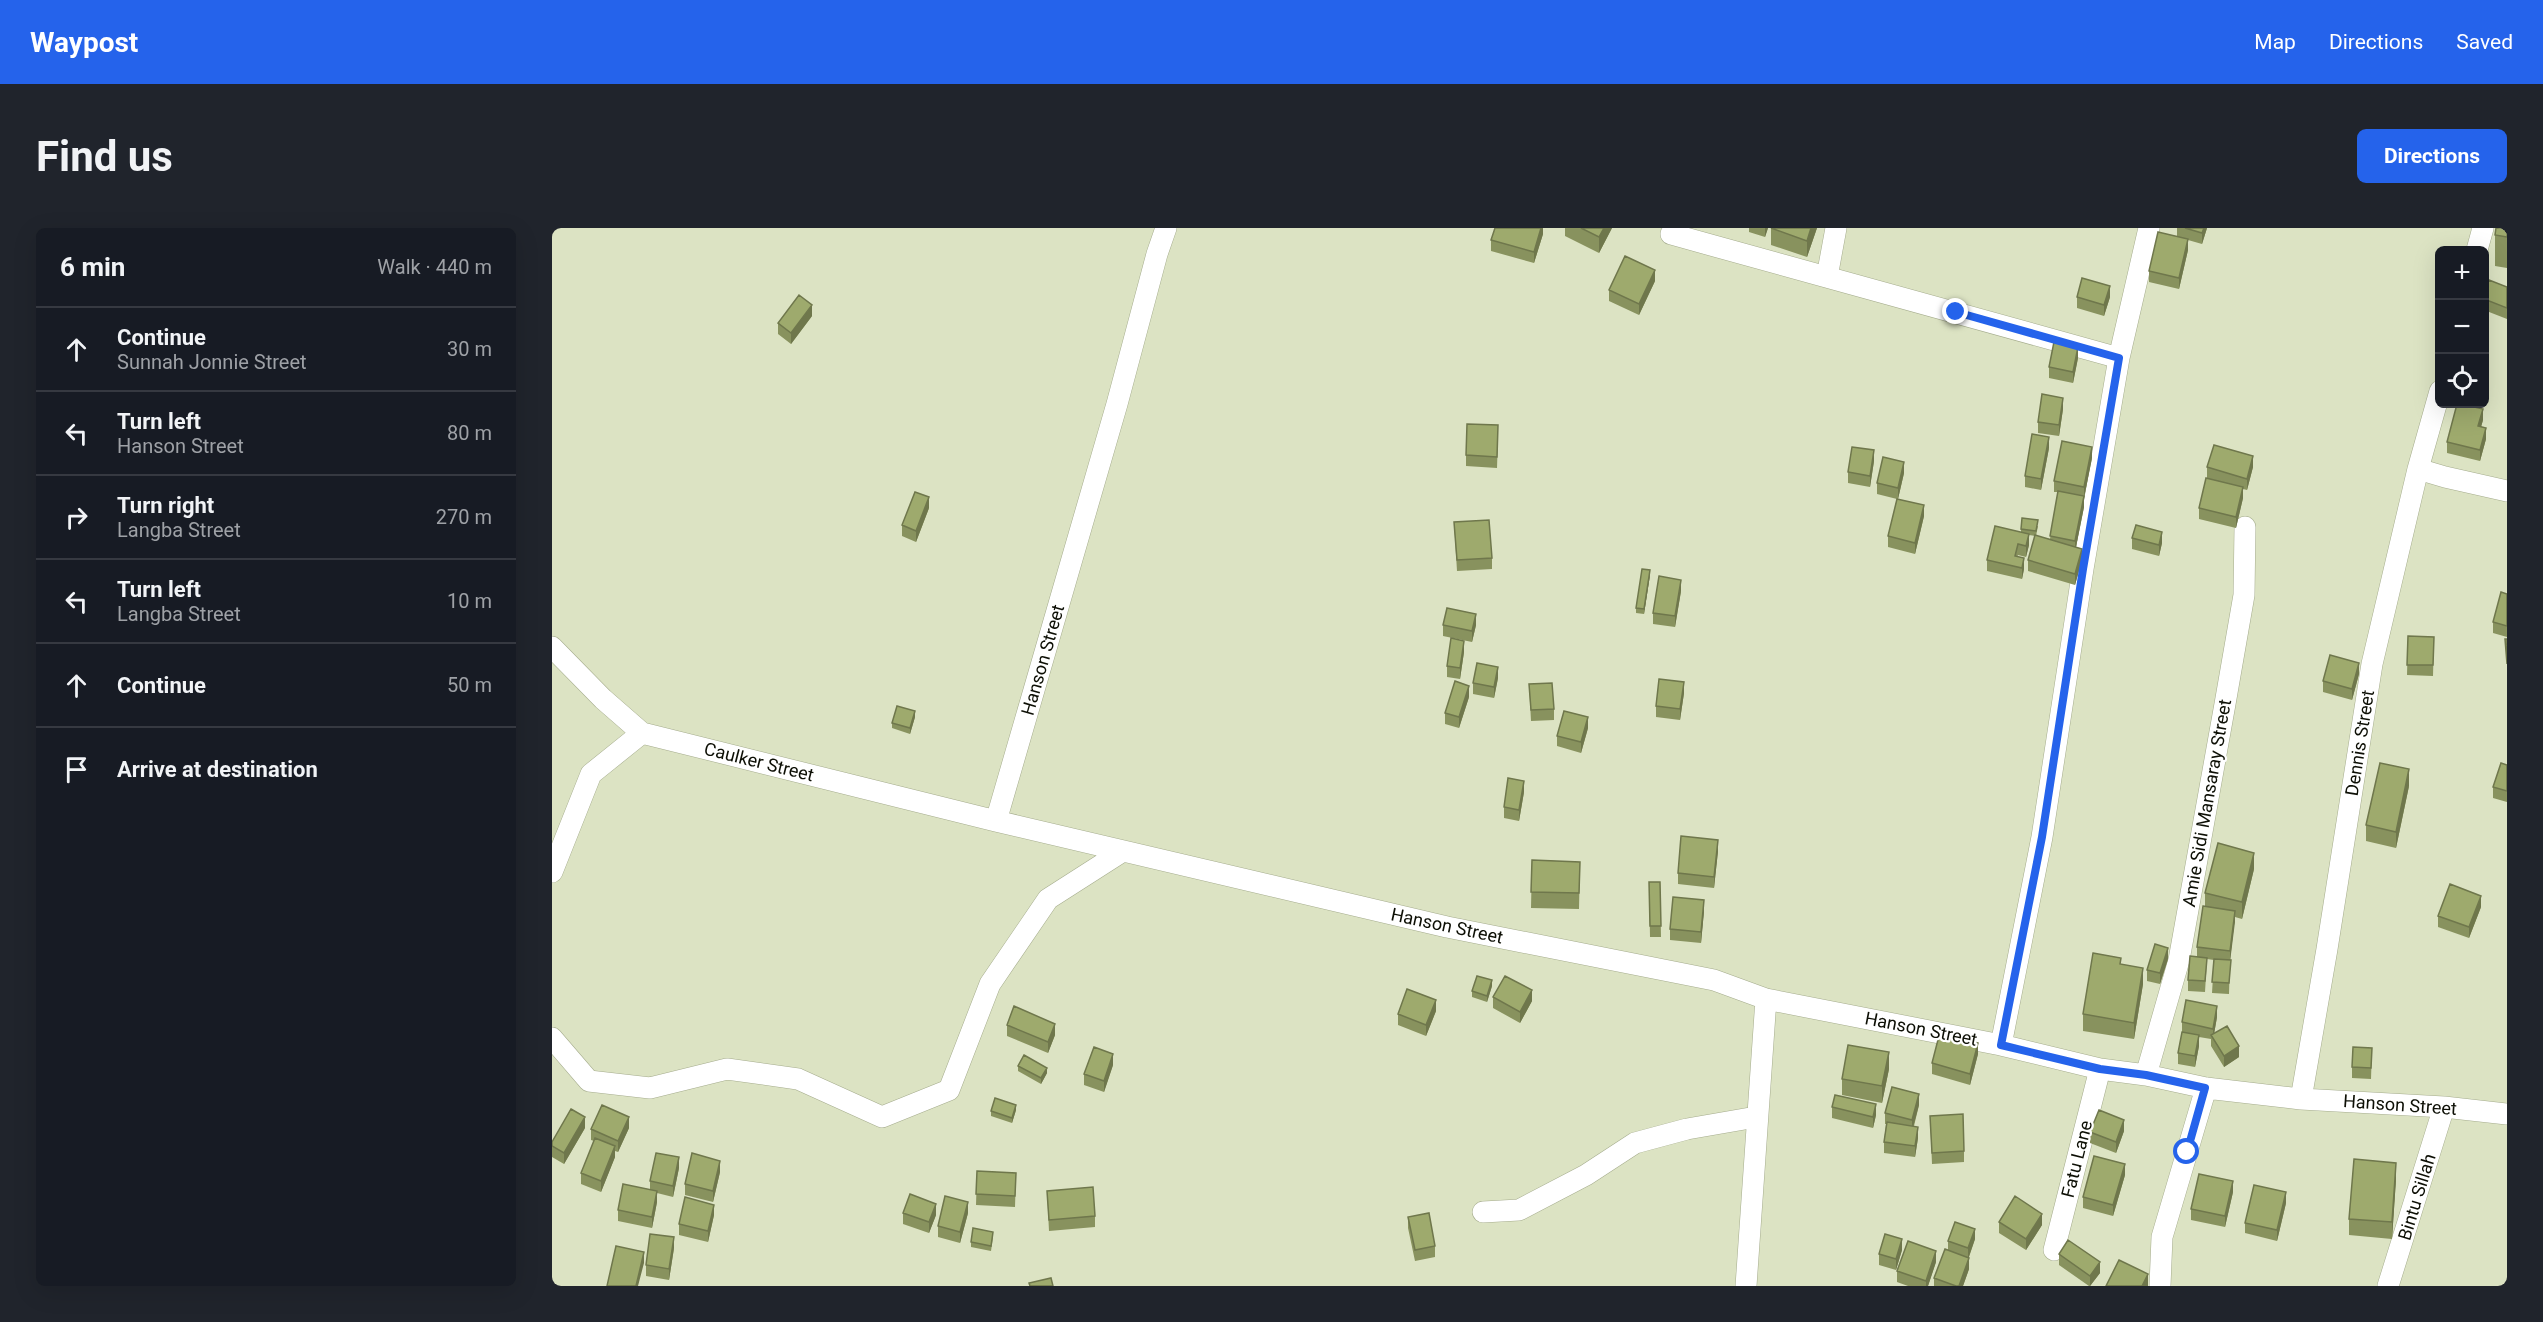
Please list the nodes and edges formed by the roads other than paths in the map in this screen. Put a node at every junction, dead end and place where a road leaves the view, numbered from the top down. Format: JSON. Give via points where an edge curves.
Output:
{"nodes":[{"id":1,"x":1166,"y":228,"type":"edge"},
{"id":2,"x":1836,"y":228,"type":"edge"},
{"id":3,"x":2149,"y":228,"type":"edge"},
{"id":4,"x":2483,"y":228,"type":"edge"},
{"id":5,"x":1671,"y":234,"type":"dead end"},
{"id":6,"x":2478,"y":246,"type":"edge"},
{"id":7,"x":1827,"y":277,"type":"junction"},
{"id":8,"x":2119,"y":358,"type":"junction"},
{"id":9,"x":2435,"y":406,"type":"edge"},
{"id":10,"x":2418,"y":469,"type":"junction"},
{"id":11,"x":2507,"y":490,"type":"edge"},
{"id":12,"x":2245,"y":528,"type":"dead end"},
{"id":13,"x":552,"y":647,"type":"edge"},
{"id":14,"x":642,"y":733,"type":"junction"},
{"id":15,"x":996,"y":821,"type":"junction"},
{"id":16,"x":1124,"y":851,"type":"junction"},
{"id":17,"x":552,"y":872,"type":"edge"},
{"id":18,"x":1766,"y":999,"type":"junction"},
{"id":19,"x":552,"y":1038,"type":"edge"},
{"id":20,"x":2001,"y":1045,"type":"junction"},
{"id":21,"x":2100,"y":1069,"type":"junction"},
{"id":22,"x":2146,"y":1075,"type":"junction"},
{"id":23,"x":2205,"y":1088,"type":"junction"},
{"id":24,"x":2301,"y":1099,"type":"junction"},
{"id":25,"x":2444,"y":1107,"type":"junction"},
{"id":26,"x":2507,"y":1114,"type":"edge"},
{"id":27,"x":1756,"y":1117,"type":"junction"},
{"id":28,"x":1484,"y":1212,"type":"dead end"},
{"id":29,"x":2054,"y":1250,"type":"dead end"},
{"id":30,"x":1746,"y":1286,"type":"edge"},
{"id":31,"x":2160,"y":1286,"type":"edge"},
{"id":32,"x":2388,"y":1286,"type":"edge"}],
"edges":[{"from":1,"to":15,"type":"street","name":"Hanson Street"},
{"from":2,"to":7,"type":"street"},
{"from":3,"to":8,"type":"street"},
{"from":4,"to":6,"type":"street"},
{"from":5,"to":7,"type":"street"},
{"from":7,"to":8,"type":"street"},
{"from":8,"to":20,"type":"street","via":[[2042,837]]},
{"from":9,"to":10,"type":"street","name":"Dennis Street"},
{"from":10,"to":11,"type":"street"},
{"from":10,"to":24,"type":"street","name":"Dennis Street","via":[[2372,664]]},
{"from":12,"to":22,"type":"street","name":"Amie Sidi Mansaray Street","via":[[2244,595],[2179,960]]},
{"from":13,"to":14,"type":"street","name":"Caulker Street"},
{"from":14,"to":15,"type":"street","name":"Caulker Street"},
{"from":14,"to":17,"type":"street","via":[[591,774]]},
{"from":15,"to":16,"type":"street","name":"Hanson Street"},
{"from":16,"to":18,"type":"street","name":"Hanson Street","via":[[1447,927],[1714,980]]},
{"from":16,"to":19,"type":"street","via":[[1048,899],[990,984],[949,1090],[882,1117],[798,1079],[727,1069],[650,1088],[589,1081]]},
{"from":18,"to":20,"type":"street","name":"Hanson Street"},
{"from":18,"to":27,"type":"street"},
{"from":20,"to":21,"type":"street","name":"Hanson Street"},
{"from":21,"to":22,"type":"street","name":"Hanson Street"},
{"from":21,"to":29,"type":"street","name":"Fatu Lane"},
{"from":22,"to":23,"type":"street","name":"Hanson Street"},
{"from":23,"to":24,"type":"street","name":"Hanson Street"},
{"from":23,"to":31,"type":"street","via":[[2162,1238]]},
{"from":24,"to":25,"type":"street","name":"Hanson Street"},
{"from":25,"to":26,"type":"street","name":"Hanson Street"},
{"from":25,"to":32,"type":"street","name":"Bintu Sillah"},
{"from":27,"to":28,"type":"street","via":[[1635,1143],[1539,1201],[1519,1210]]},
{"from":27,"to":30,"type":"street"}]}
